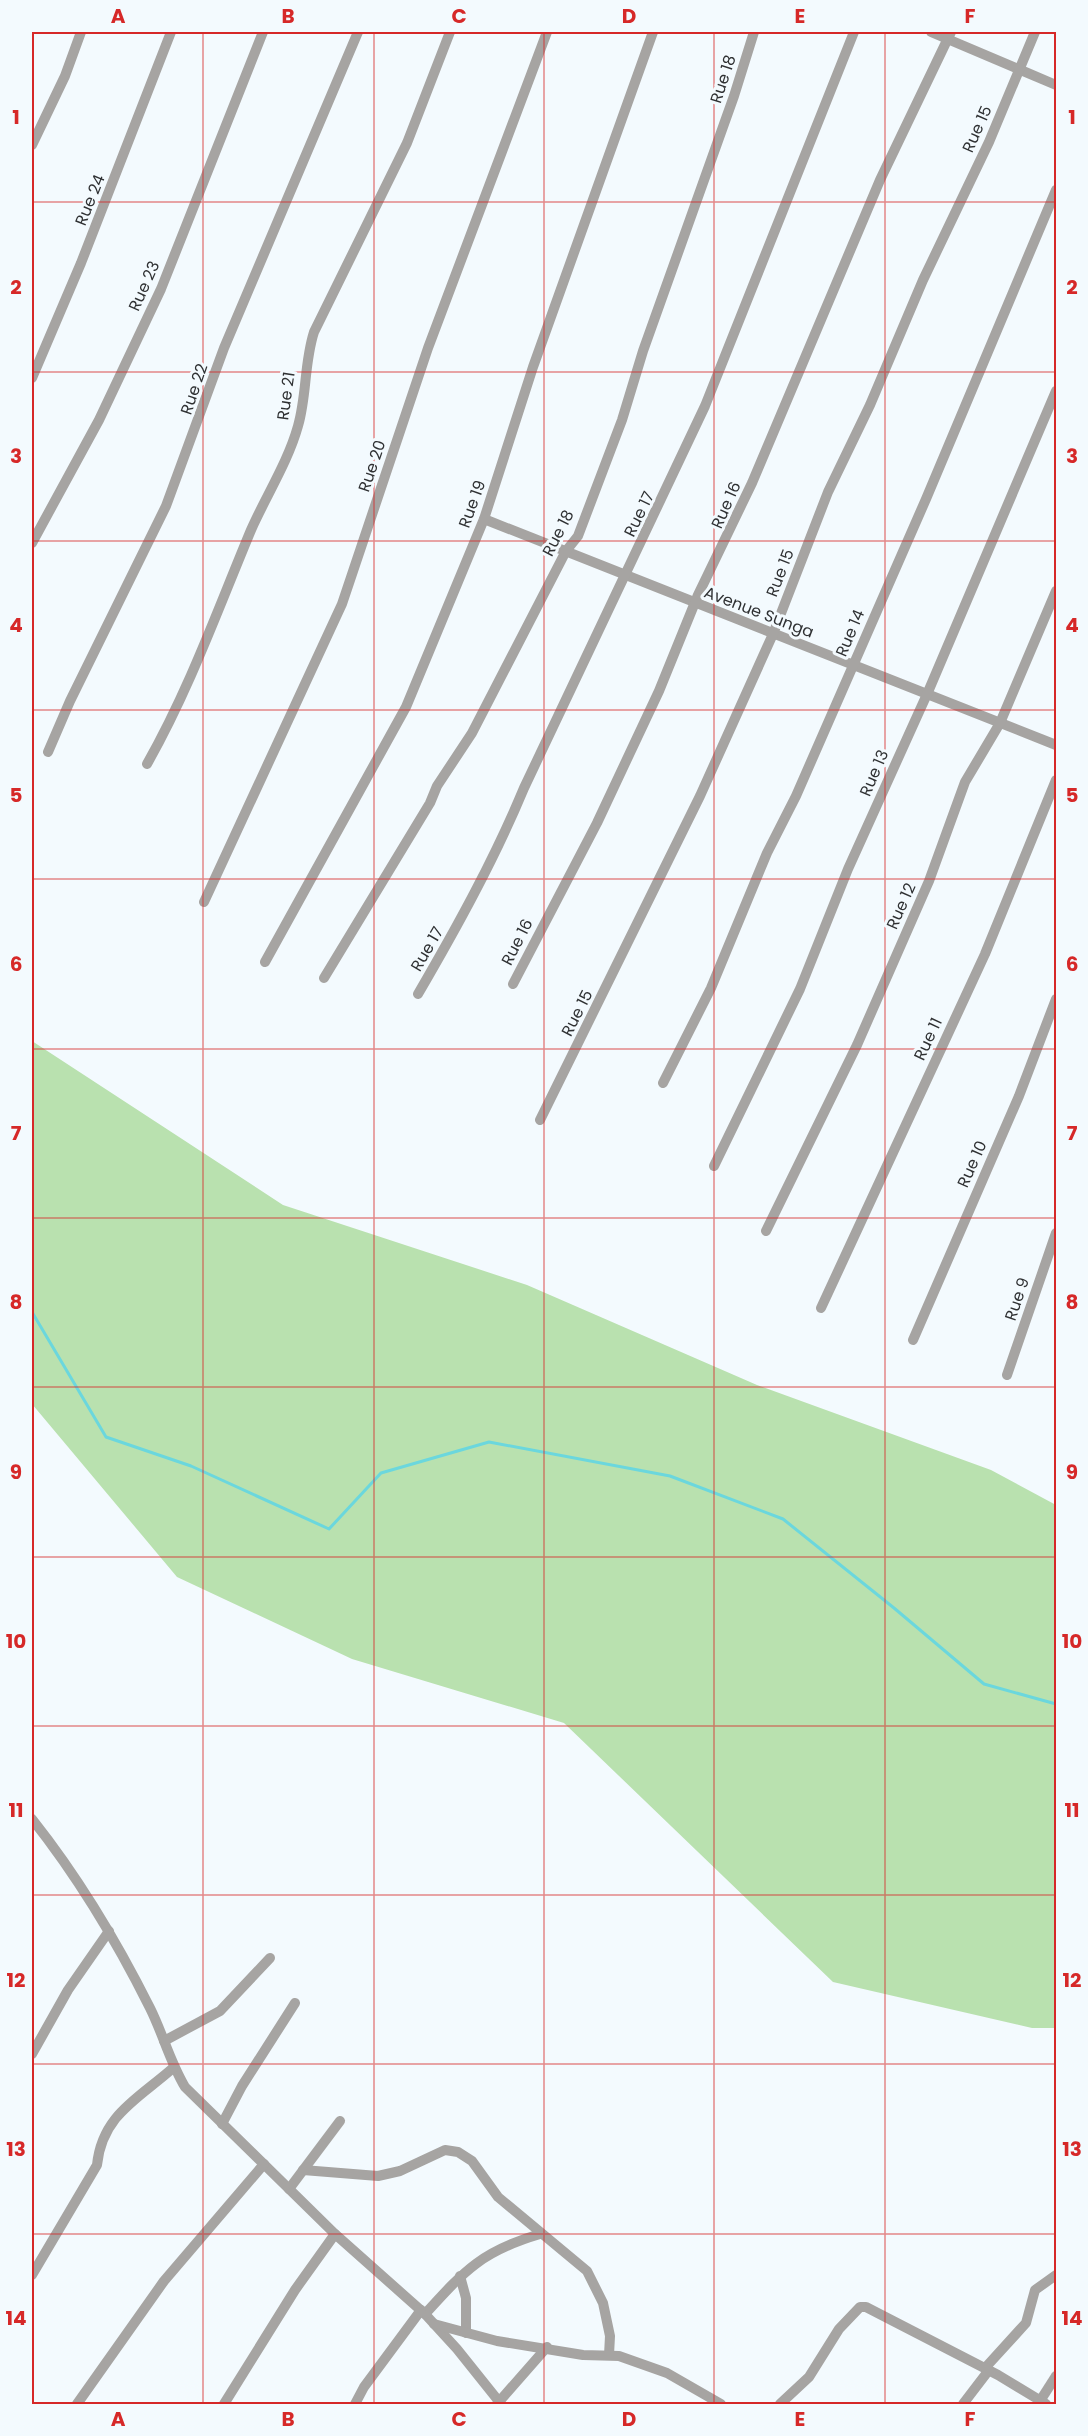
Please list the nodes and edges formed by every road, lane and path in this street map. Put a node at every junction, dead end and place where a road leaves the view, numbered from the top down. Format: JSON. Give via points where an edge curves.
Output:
{"nodes":[{"id":1,"x":81,"y":32,"type":"edge"},
{"id":2,"x":171,"y":32,"type":"edge"},
{"id":3,"x":263,"y":32,"type":"edge"},
{"id":4,"x":358,"y":32,"type":"edge"},
{"id":5,"x":450,"y":32,"type":"edge"},
{"id":6,"x":547,"y":32,"type":"edge"},
{"id":7,"x":653,"y":32,"type":"edge"},
{"id":8,"x":754,"y":32,"type":"edge"},
{"id":9,"x":854,"y":32,"type":"edge"},
{"id":10,"x":931,"y":32,"type":"edge"},
{"id":11,"x":1035,"y":32,"type":"edge"},
{"id":12,"x":950,"y":35,"type":"edge"},
{"id":13,"x":1020,"y":70,"type":"junction"},
{"id":14,"x":1056,"y":85,"type":"edge"},
{"id":15,"x":32,"y":145,"type":"edge"},
{"id":16,"x":1056,"y":190,"type":"edge"},
{"id":17,"x":32,"y":378,"type":"edge"},
{"id":18,"x":1056,"y":390,"type":"edge"},
{"id":19,"x":484,"y":519,"type":"junction"},
{"id":20,"x":32,"y":543,"type":"edge"},
{"id":21,"x":566,"y":551,"type":"junction"},
{"id":22,"x":626,"y":575,"type":"junction"},
{"id":23,"x":1056,"y":591,"type":"edge"},
{"id":24,"x":695,"y":604,"type":"junction"},
{"id":25,"x":772,"y":634,"type":"junction"},
{"id":26,"x":854,"y":663,"type":"junction"},
{"id":27,"x":928,"y":692,"type":"junction"},
{"id":28,"x":1000,"y":723,"type":"junction"},
{"id":29,"x":1056,"y":745,"type":"edge"},
{"id":30,"x":48,"y":752,"type":"dead end"},
{"id":31,"x":147,"y":764,"type":"dead end"},
{"id":32,"x":1056,"y":780,"type":"edge"},
{"id":33,"x":204,"y":902,"type":"dead end"},
{"id":34,"x":264,"y":962,"type":"dead end"},
{"id":35,"x":324,"y":978,"type":"dead end"},
{"id":36,"x":513,"y":984,"type":"dead end"},
{"id":37,"x":418,"y":994,"type":"dead end"},
{"id":38,"x":1056,"y":999,"type":"edge"},
{"id":39,"x":663,"y":1083,"type":"dead end"},
{"id":40,"x":540,"y":1120,"type":"dead end"},
{"id":41,"x":714,"y":1166,"type":"dead end"},
{"id":42,"x":766,"y":1231,"type":"dead end"},
{"id":43,"x":1056,"y":1233,"type":"edge"},
{"id":44,"x":821,"y":1308,"type":"dead end"},
{"id":45,"x":913,"y":1340,"type":"dead end"},
{"id":46,"x":1007,"y":1375,"type":"dead end"},
{"id":47,"x":32,"y":1821,"type":"edge"},
{"id":48,"x":109,"y":1930,"type":"junction"},
{"id":49,"x":270,"y":1958,"type":"dead end"},
{"id":50,"x":295,"y":2004,"type":"dead end"},
{"id":51,"x":164,"y":2041,"type":"junction"},
{"id":52,"x":32,"y":2054,"type":"edge"},
{"id":53,"x":173,"y":2068,"type":"junction"},
{"id":54,"x":340,"y":2121,"type":"dead end"},
{"id":55,"x":222,"y":2124,"type":"junction"},
{"id":56,"x":264,"y":2164,"type":"junction"},
{"id":57,"x":303,"y":2169,"type":"junction"},
{"id":58,"x":289,"y":2189,"type":"junction"},
{"id":59,"x":335,"y":2234,"type":"junction"},
{"id":60,"x":540,"y":2234,"type":"junction"},
{"id":61,"x":1056,"y":2275,"type":"edge"},
{"id":62,"x":32,"y":2276,"type":"edge"},
{"id":63,"x":460,"y":2276,"type":"junction"},
{"id":64,"x":423,"y":2312,"type":"junction"},
{"id":65,"x":434,"y":2324,"type":"junction"},
{"id":66,"x":466,"y":2333,"type":"junction"},
{"id":67,"x":547,"y":2347,"type":"junction"},
{"id":68,"x":609,"y":2355,"type":"junction"},
{"id":69,"x":987,"y":2369,"type":"junction"},
{"id":70,"x":1056,"y":2376,"type":"edge"},
{"id":71,"x":1043,"y":2403,"type":"edge"},
{"id":72,"x":77,"y":2404,"type":"edge"},
{"id":73,"x":224,"y":2404,"type":"edge"},
{"id":74,"x":355,"y":2404,"type":"edge"},
{"id":75,"x":499,"y":2404,"type":"edge"},
{"id":76,"x":721,"y":2404,"type":"edge"},
{"id":77,"x":780,"y":2404,"type":"edge"},
{"id":78,"x":963,"y":2404,"type":"edge"}],
"edges":[{"from":1,"to":15,"type":"street"},
{"from":2,"to":17,"type":"street","name":"Rue 24"},
{"from":3,"to":20,"type":"street","name":"Rue 23","via":[[161,289],[99,420]]},
{"from":4,"to":30,"type":"street","name":"Rue 22","via":[[224,348],[166,506]]},
{"from":5,"to":31,"type":"street","name":"Rue 21","via":[[407,143],[314,332],[293,442],[170,724]]},
{"from":6,"to":33,"type":"street","name":"Rue 20","via":[[429,348],[342,604]]},
{"from":7,"to":19,"type":"street","name":"Rue 19","via":[[533,367]]},
{"from":8,"to":21,"type":"street","name":"Rue 18","via":[[622,420],[578,536]]},
{"from":9,"to":22,"type":"street","name":"Rue 17","via":[[705,406]]},
{"from":10,"to":12,"type":"street"},
{"from":11,"to":13,"type":"street","name":"Rue 15"},
{"from":12,"to":13,"type":"street"},
{"from":12,"to":24,"type":"street","name":"Rue 16","via":[[891,154],[752,483]]},
{"from":13,"to":14,"type":"street"},
{"from":13,"to":25,"type":"street","name":"Rue 15","via":[[828,492]]},
{"from":16,"to":26,"type":"street","name":"Rue 14"},
{"from":18,"to":27,"type":"street","name":"Rue 13"},
{"from":19,"to":21,"type":"street","name":"Avenue Sunga"},
{"from":19,"to":34,"type":"street","name":"Rue 19","via":[[406,707]]},
{"from":21,"to":22,"type":"street","name":"Avenue Sunga"},
{"from":21,"to":35,"type":"street","name":"Rue 18","via":[[462,751]]},
{"from":22,"to":24,"type":"street","name":"Avenue Sunga"},
{"from":22,"to":37,"type":"street","name":"Rue 17","via":[[466,913]]},
{"from":23,"to":28,"type":"street","name":"Rue 12"},
{"from":24,"to":25,"type":"street","name":"Avenue Sunga"},
{"from":24,"to":36,"type":"street","name":"Rue 16","via":[[597,823]]},
{"from":25,"to":26,"type":"street","name":"Avenue Sunga"},
{"from":25,"to":40,"type":"street","name":"Rue 15","via":[[700,796]]},
{"from":26,"to":27,"type":"street","name":"Avenue Sunga"},
{"from":26,"to":39,"type":"street","name":"Rue 14","via":[[767,853],[711,988]]},
{"from":27,"to":28,"type":"street","name":"Avenue Sunga"},
{"from":27,"to":41,"type":"street","name":"Rue 13","via":[[848,868],[800,989]]},
{"from":28,"to":29,"type":"street","name":"Avenue Sunga"},
{"from":28,"to":42,"type":"street","name":"Rue 12","via":[[965,782],[929,880],[857,1046]]},
{"from":32,"to":44,"type":"street","name":"Rue 11","via":[[985,954]]},
{"from":38,"to":45,"type":"street","name":"Rue 10","via":[[1019,1096]]},
{"from":43,"to":46,"type":"street","name":"Rue 9"},
{"from":47,"to":48,"type":"street"},
{"from":48,"to":51,"type":"street"},
{"from":48,"to":52,"type":"street","via":[[68,1990]]},
{"from":49,"to":51,"type":"street","via":[[220,2011]]},
{"from":50,"to":55,"type":"street"},
{"from":51,"to":53,"type":"street"},
{"from":53,"to":55,"type":"street","via":[[185,2087]]},
{"from":53,"to":62,"type":"street","via":[[107,2128],[99,2146],[97,2165]]},
{"from":54,"to":57,"type":"street"},
{"from":55,"to":56,"type":"street"},
{"from":56,"to":58,"type":"street"},
{"from":56,"to":72,"type":"street","via":[[164,2281]]},
{"from":57,"to":58,"type":"street"},
{"from":57,"to":60,"type":"street","via":[[378,2176],[400,2171],[434,2153],[458,2152],[472,2161],[498,2198]]},
{"from":58,"to":59,"type":"street"},
{"from":59,"to":64,"type":"street"},
{"from":59,"to":73,"type":"street"},
{"from":60,"to":63,"type":"street","via":[[489,2253]]},
{"from":60,"to":68,"type":"street","via":[[587,2271],[603,2303],[610,2336]]},
{"from":61,"to":69,"type":"street","via":[[1035,2290],[1026,2323]]},
{"from":63,"to":64,"type":"street"},
{"from":63,"to":66,"type":"street","via":[[466,2298]]},
{"from":64,"to":65,"type":"street"},
{"from":64,"to":74,"type":"street","via":[[364,2386]]},
{"from":65,"to":66,"type":"street"},
{"from":65,"to":75,"type":"street"},
{"from":66,"to":67,"type":"street"},
{"from":67,"to":68,"type":"street","via":[[583,2355]]},
{"from":67,"to":75,"type":"street"},
{"from":68,"to":76,"type":"street","via":[[667,2373]]},
{"from":69,"to":71,"type":"street"},
{"from":69,"to":77,"type":"street","via":[[860,2307],[839,2329],[809,2377]]},
{"from":69,"to":78,"type":"street"},
{"from":70,"to":71,"type":"street"}]}
